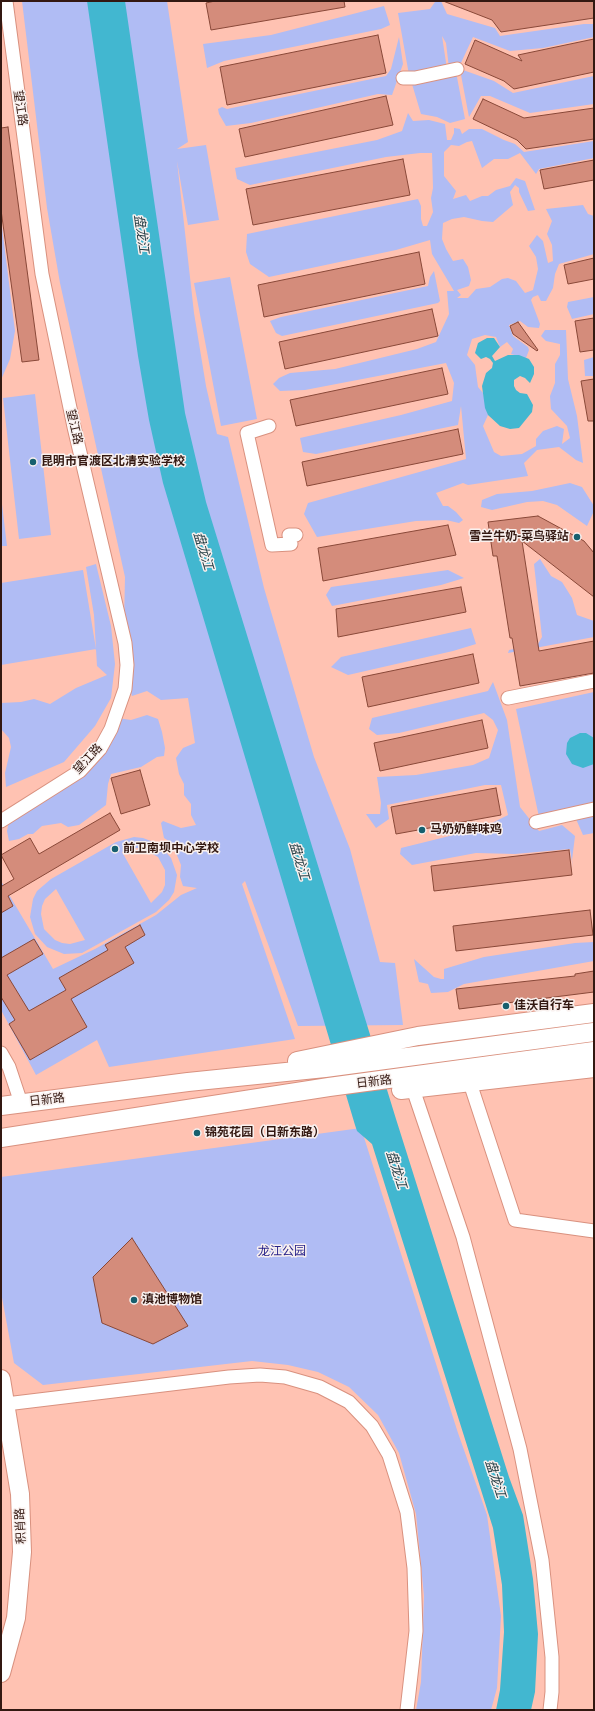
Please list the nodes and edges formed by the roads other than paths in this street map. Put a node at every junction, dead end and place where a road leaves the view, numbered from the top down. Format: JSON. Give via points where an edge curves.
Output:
{"nodes":[{"id":1,"x":6,"y":1,"type":"edge"},
{"id":2,"x":457,"y":69,"type":"dead end"},
{"id":3,"x":403,"y":78,"type":"dead end"},
{"id":4,"x":269,"y":426,"type":"dead end"},
{"id":5,"x":296,"y":535,"type":"dead end"},
{"id":6,"x":594,"y":682,"type":"edge"},
{"id":7,"x":508,"y":698,"type":"dead end"},
{"id":8,"x":594,"y":808,"type":"edge"},
{"id":9,"x":1,"y":821,"type":"edge"},
{"id":10,"x":536,"y":822,"type":"dead end"},
{"id":11,"x":594,"y":1013,"type":"edge"},
{"id":12,"x":594,"y":1032,"type":"edge"},
{"id":13,"x":594,"y":1051,"type":"edge"},
{"id":14,"x":1,"y":1053,"type":"edge"},
{"id":15,"x":325,"y":1062,"type":"junction"},
{"id":16,"x":594,"y":1068,"type":"edge"},
{"id":17,"x":411,"y":1083,"type":"junction"},
{"id":18,"x":470,"y":1083,"type":"junction"},
{"id":19,"x":21,"y":1103,"type":"junction"},
{"id":20,"x":1,"y":1106,"type":"edge"},
{"id":21,"x":1,"y":1138,"type":"edge"},
{"id":22,"x":594,"y":1231,"type":"edge"},
{"id":23,"x":1,"y":1379,"type":"edge"},
{"id":24,"x":6,"y":1404,"type":"junction"},
{"id":25,"x":1,"y":1673,"type":"edge"},
{"id":26,"x":407,"y":1710,"type":"edge"},
{"id":27,"x":550,"y":1710,"type":"edge"}],
"edges":[{"from":1,"to":9,"type":"street","name":"望江路","via":[[42,274],[74,427],[125,643],[127,665],[125,690],[111,729],[100,749],[80,771]]},
{"from":2,"to":3,"type":"street"},
{"from":4,"to":5,"type":"street","via":[[247,433],[272,545],[291,544],[289,535]]},
{"from":6,"to":7,"type":"street"},
{"from":8,"to":10,"type":"street"},
{"from":11,"to":15,"type":"main road","name":"日新路","via":[[418,1036]]},
{"from":12,"to":15,"type":"main road","name":"日新路","via":[[404,1058]]},
{"from":13,"to":17,"type":"main road","name":"日新路","via":[[439,1073]]},
{"from":14,"to":19,"type":"street","via":[[9,1067]]},
{"from":15,"to":19,"type":"main road","name":"日新路"},
{"from":16,"to":18,"type":"main road","name":"日新路"},
{"from":17,"to":18,"type":"main road","name":"日新路"},
{"from":17,"to":21,"type":"main road","name":"日新路","via":[[155,1114]]},
{"from":17,"to":27,"type":"street","via":[[463,1236],[520,1449],[542,1560],[552,1657]]},
{"from":18,"to":22,"type":"street","via":[[515,1220]]},
{"from":19,"to":20,"type":"main road","name":"日新路"},
{"from":23,"to":24,"type":"main road","name":"积肖路"},
{"from":24,"to":25,"type":"main road","name":"积肖路","via":[[20,1494],[22,1552],[16,1618]]},
{"from":24,"to":26,"type":"street","via":[[260,1375],[285,1377],[320,1387],[349,1402],[372,1426],[389,1455],[407,1512],[414,1568],[416,1631]]}]}
